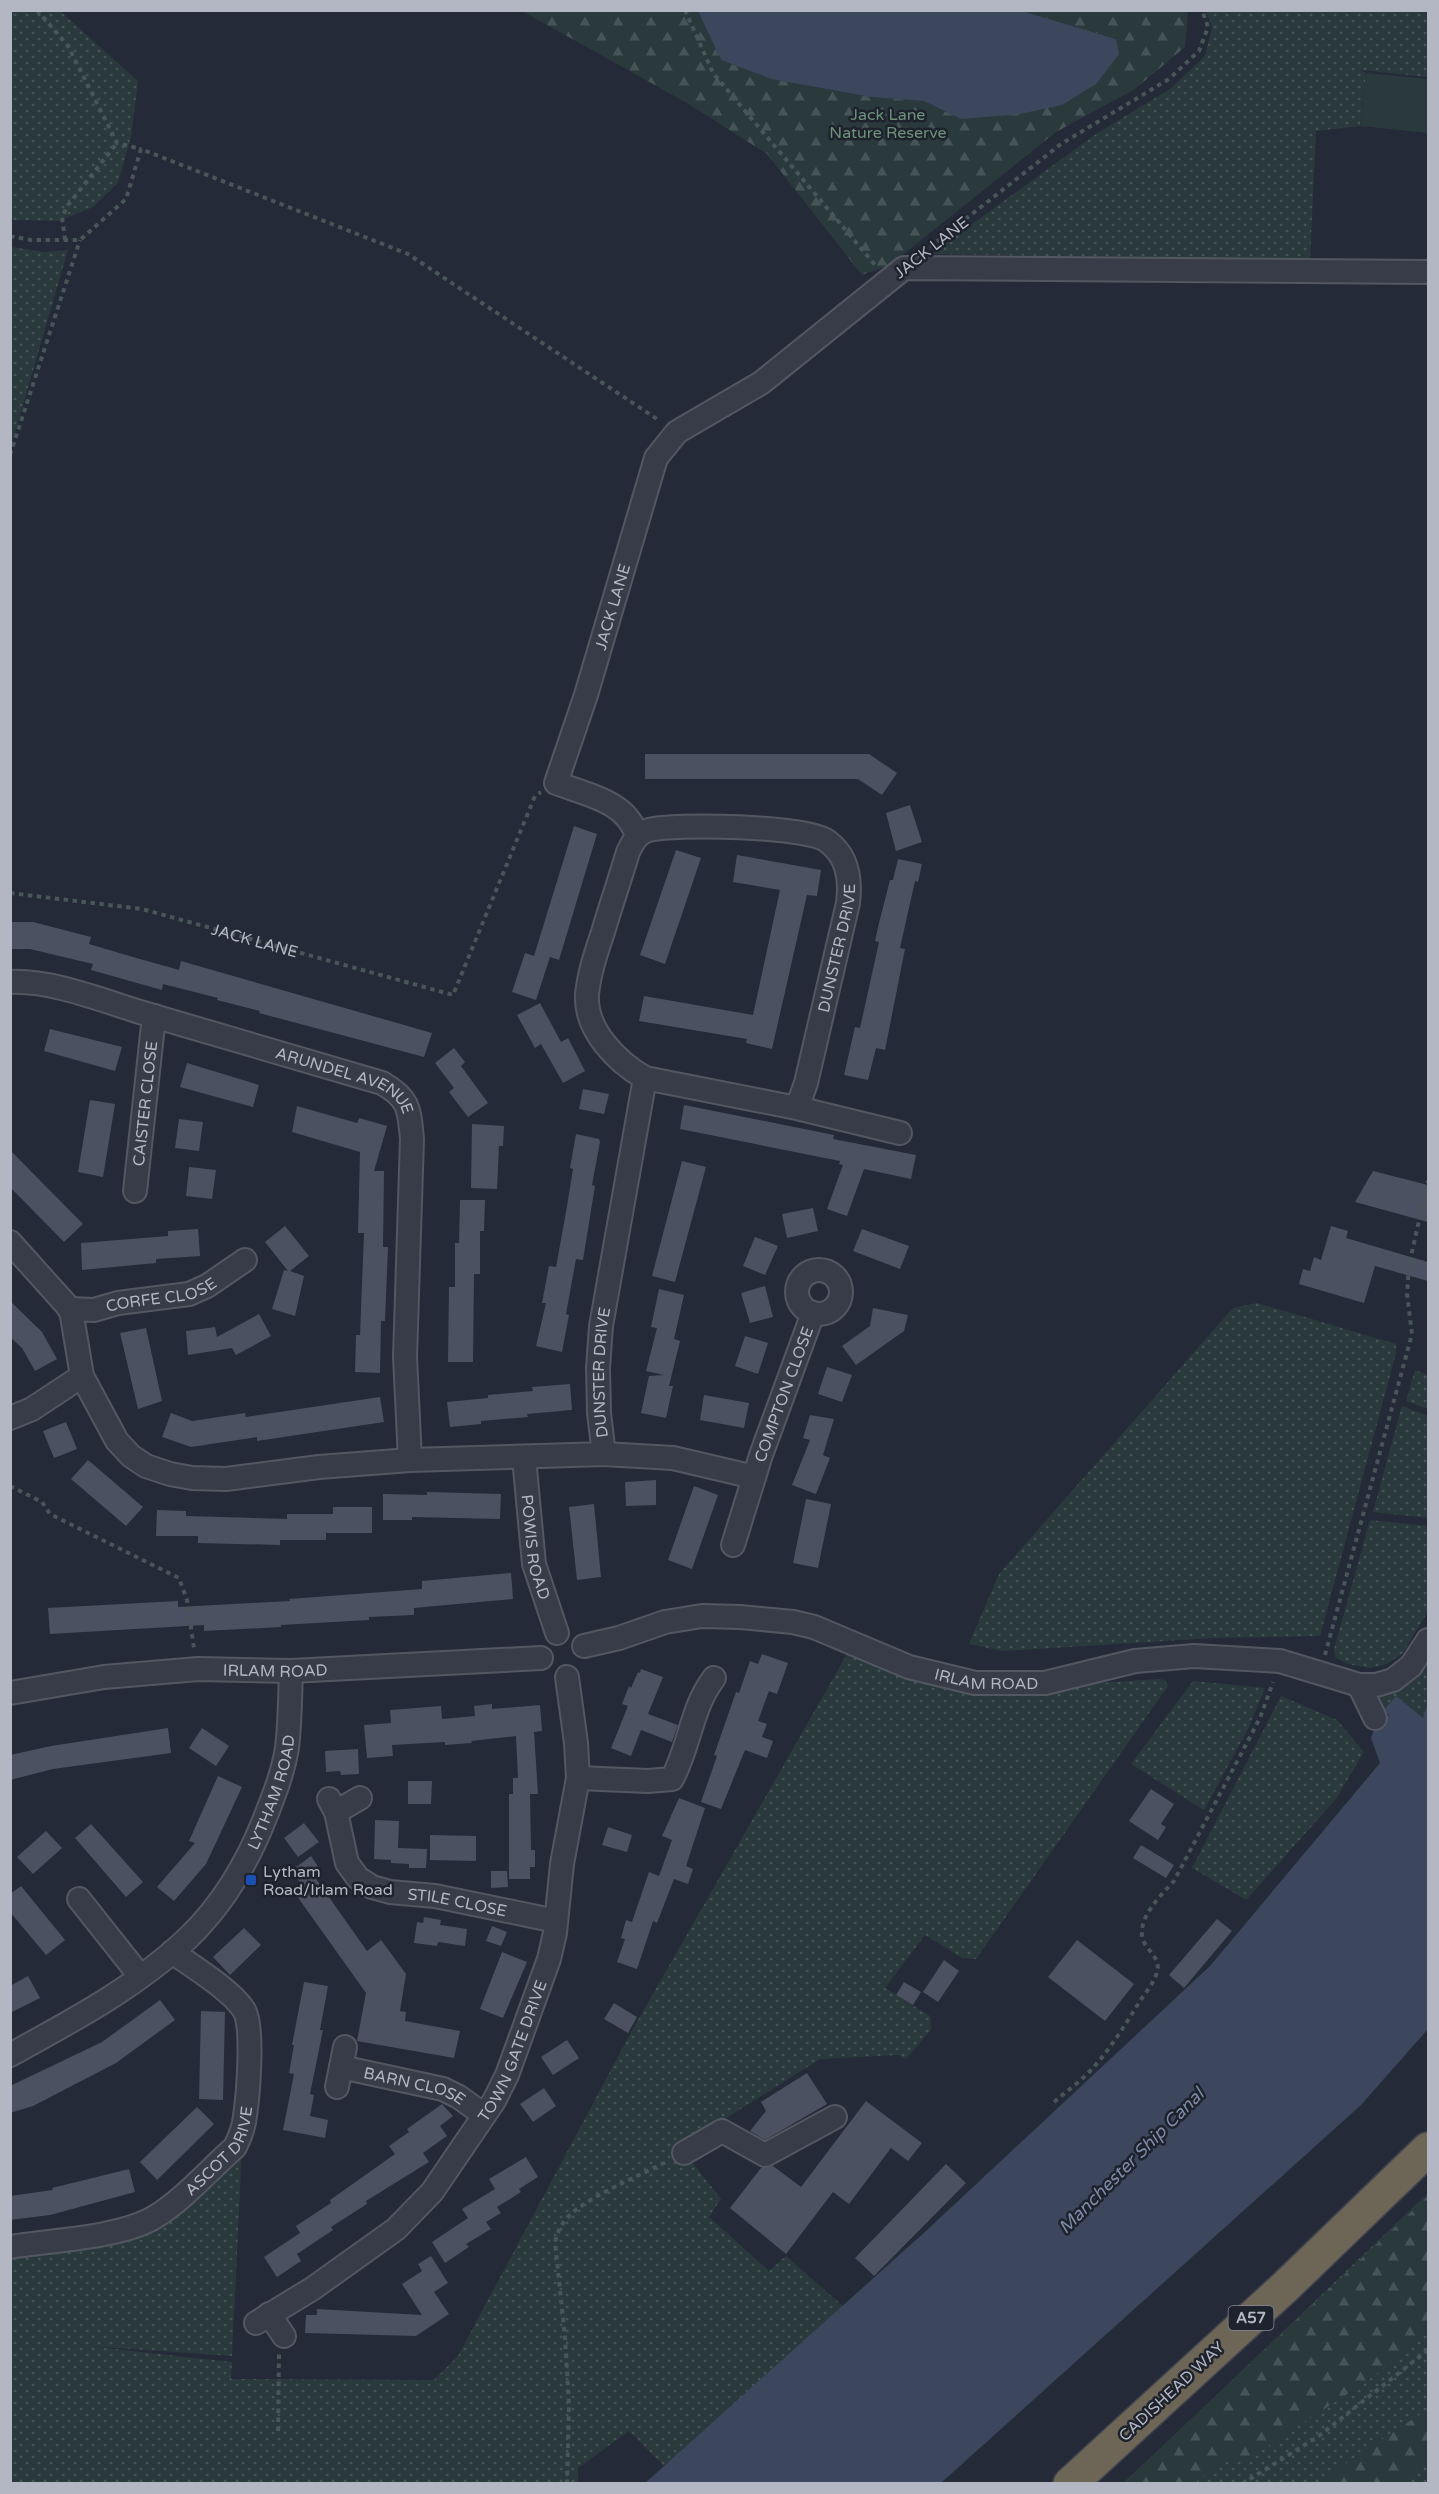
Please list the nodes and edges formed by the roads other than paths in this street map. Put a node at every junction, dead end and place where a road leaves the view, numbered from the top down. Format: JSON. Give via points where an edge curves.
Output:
{"nodes":[{"id":1,"x":1428,"y":272,"type":"edge"},
{"id":2,"x":636,"y":837,"type":"junction"},
{"id":3,"x":10,"y":982,"type":"edge"},
{"id":4,"x":153,"y":1016,"type":"junction"},
{"id":5,"x":645,"y":1078,"type":"junction"},
{"id":6,"x":797,"y":1108,"type":"junction"},
{"id":7,"x":900,"y":1133,"type":"dead end"},
{"id":8,"x":143,"y":1180,"type":"dead end"},
{"id":9,"x":10,"y":1242,"type":"edge"},
{"id":10,"x":237,"y":1273,"type":"dead end"},
{"id":11,"x":69,"y":1309,"type":"junction"},
{"id":12,"x":813,"y":1313,"type":"dead end"},
{"id":13,"x":82,"y":1376,"type":"junction"},
{"id":14,"x":10,"y":1418,"type":"edge"},
{"id":15,"x":604,"y":1454,"type":"junction"},
{"id":16,"x":524,"y":1458,"type":"junction"},
{"id":17,"x":410,"y":1460,"type":"junction"},
{"id":18,"x":754,"y":1477,"type":"junction"},
{"id":19,"x":742,"y":1535,"type":"dead end"},
{"id":20,"x":556,"y":1633,"type":"junction"},
{"id":21,"x":1428,"y":1640,"type":"edge"},
{"id":22,"x":584,"y":1646,"type":"junction"},
{"id":23,"x":541,"y":1658,"type":"junction"},
{"id":24,"x":291,"y":1671,"type":"junction"},
{"id":25,"x":567,"y":1677,"type":"junction"},
{"id":26,"x":714,"y":1678,"type":"dead end"},
{"id":27,"x":1359,"y":1685,"type":"junction"},
{"id":28,"x":10,"y":1693,"type":"edge"},
{"id":29,"x":1375,"y":1718,"type":"dead end"},
{"id":30,"x":578,"y":1778,"type":"junction"},
{"id":31,"x":360,"y":1798,"type":"dead end"},
{"id":32,"x":79,"y":1899,"type":"dead end"},
{"id":33,"x":556,"y":1921,"type":"junction"},
{"id":34,"x":171,"y":1952,"type":"junction"},
{"id":35,"x":140,"y":1976,"type":"junction"},
{"id":36,"x":10,"y":2055,"type":"edge"},
{"id":37,"x":341,"y":2067,"type":"dead end"},
{"id":38,"x":484,"y":2115,"type":"junction"},
{"id":39,"x":835,"y":2117,"type":"dead end"},
{"id":40,"x":1428,"y":2149,"type":"edge"},
{"id":41,"x":684,"y":2153,"type":"road end"},
{"id":42,"x":10,"y":2247,"type":"edge"},
{"id":43,"x":284,"y":2336,"type":"road end"},
{"id":44,"x":1070,"y":2484,"type":"edge"}],
"edges":[{"from":1,"to":2,"type":"street","name":"JACK LANE","via":[[896,274],[762,383],[677,432],[656,458],[556,783],[617,806],[633,825]]},
{"from":2,"to":5,"type":"street","via":[[592,968],[587,997],[602,1040],[614,1055]]},
{"from":2,"to":6,"type":"street","name":"DUNSTER DRIVE","via":[[649,830],[672,828],[762,828],[826,839],[838,851],[847,867],[848,903]]},
{"from":3,"to":4,"type":"street","name":"ARUNDEL AVENUE","via":[[48,986]]},
{"from":4,"to":8,"type":"street","name":"CAISTER CLOSE"},
{"from":4,"to":17,"type":"street","name":"ARUNDEL AVENUE","via":[[382,1083],[405,1099],[412,1139],[405,1357]]},
{"from":5,"to":6,"type":"street"},
{"from":5,"to":15,"type":"street","name":"DUNSTER DRIVE","via":[[601,1326],[599,1413]]},
{"from":6,"to":7,"type":"street"},
{"from":9,"to":11,"type":"street"},
{"from":10,"to":11,"type":"street","name":"CORFE CLOSE","via":[[189,1294],[94,1310]]},
{"from":11,"to":13,"type":"street"},
{"from":12,"to":18,"type":"street","name":"COMPTON CLOSE"},
{"from":13,"to":14,"type":"street","via":[[32,1409]]},
{"from":13,"to":17,"type":"street","via":[[117,1441],[146,1466],[170,1474],[226,1479]]},
{"from":15,"to":16,"type":"street"},
{"from":15,"to":18,"type":"street","name":"COMPTON CLOSE","via":[[673,1458]]},
{"from":16,"to":17,"type":"street"},
{"from":16,"to":20,"type":"street","name":"POWIS ROAD","via":[[534,1564]]},
{"from":18,"to":19,"type":"street","name":"COMPTON CLOSE"},
{"from":20,"to":22,"type":"street","via":[[570,1633]]},
{"from":20,"to":23,"type":"street","via":[[543,1646]]},
{"from":21,"to":27,"type":"street","via":[[1412,1666],[1393,1680]]},
{"from":22,"to":25,"type":"street","via":[[583,1666]]},
{"from":22,"to":27,"type":"street","name":"IRLAM ROAD","via":[[665,1622],[712,1616],[814,1627],[909,1667],[975,1683],[1046,1683],[1135,1661],[1189,1656],[1280,1661]]},
{"from":23,"to":24,"type":"street","name":"IRLAM ROAD"},
{"from":23,"to":25,"type":"street","via":[[547,1671]]},
{"from":24,"to":28,"type":"street","name":"IRLAM ROAD","via":[[198,1669],[104,1677]]},
{"from":24,"to":34,"type":"street","name":"LYTHAM ROAD","via":[[286,1750],[278,1785],[260,1830],[237,1875],[213,1909]]},
{"from":25,"to":30,"type":"street","name":"TOWN GATE DRIVE"},
{"from":26,"to":30,"type":"street","via":[[701,1698],[672,1779]]},
{"from":27,"to":29,"type":"street"},
{"from":30,"to":33,"type":"street","name":"TOWN GATE DRIVE"},
{"from":31,"to":33,"type":"street","name":"STILE CLOSE","via":[[333,1806],[347,1863],[358,1878],[372,1887]]},
{"from":32,"to":35,"type":"street"},
{"from":33,"to":38,"type":"street","name":"TOWN GATE DRIVE","via":[[549,1959],[507,2075]]},
{"from":34,"to":35,"type":"street","name":"LYTHAM ROAD"},
{"from":34,"to":42,"type":"street","name":"ASCOT DRIVE","via":[[221,1987],[244,2010],[250,2033],[245,2116],[235,2146],[152,2218],[112,2232]]},
{"from":35,"to":36,"type":"street","name":"LYTHAM ROAD"},
{"from":37,"to":38,"type":"street","name":"BARN CLOSE","via":[[443,2089]]},
{"from":38,"to":43,"type":"street","name":"TOWN GATE DRIVE","via":[[432,2192],[396,2229],[262,2319]]},
{"from":39,"to":41,"type":"street","via":[[765,2155],[722,2131]]},
{"from":40,"to":44,"type":"highway","name":"CADISHEAD WAY","number":"A57"}]}
